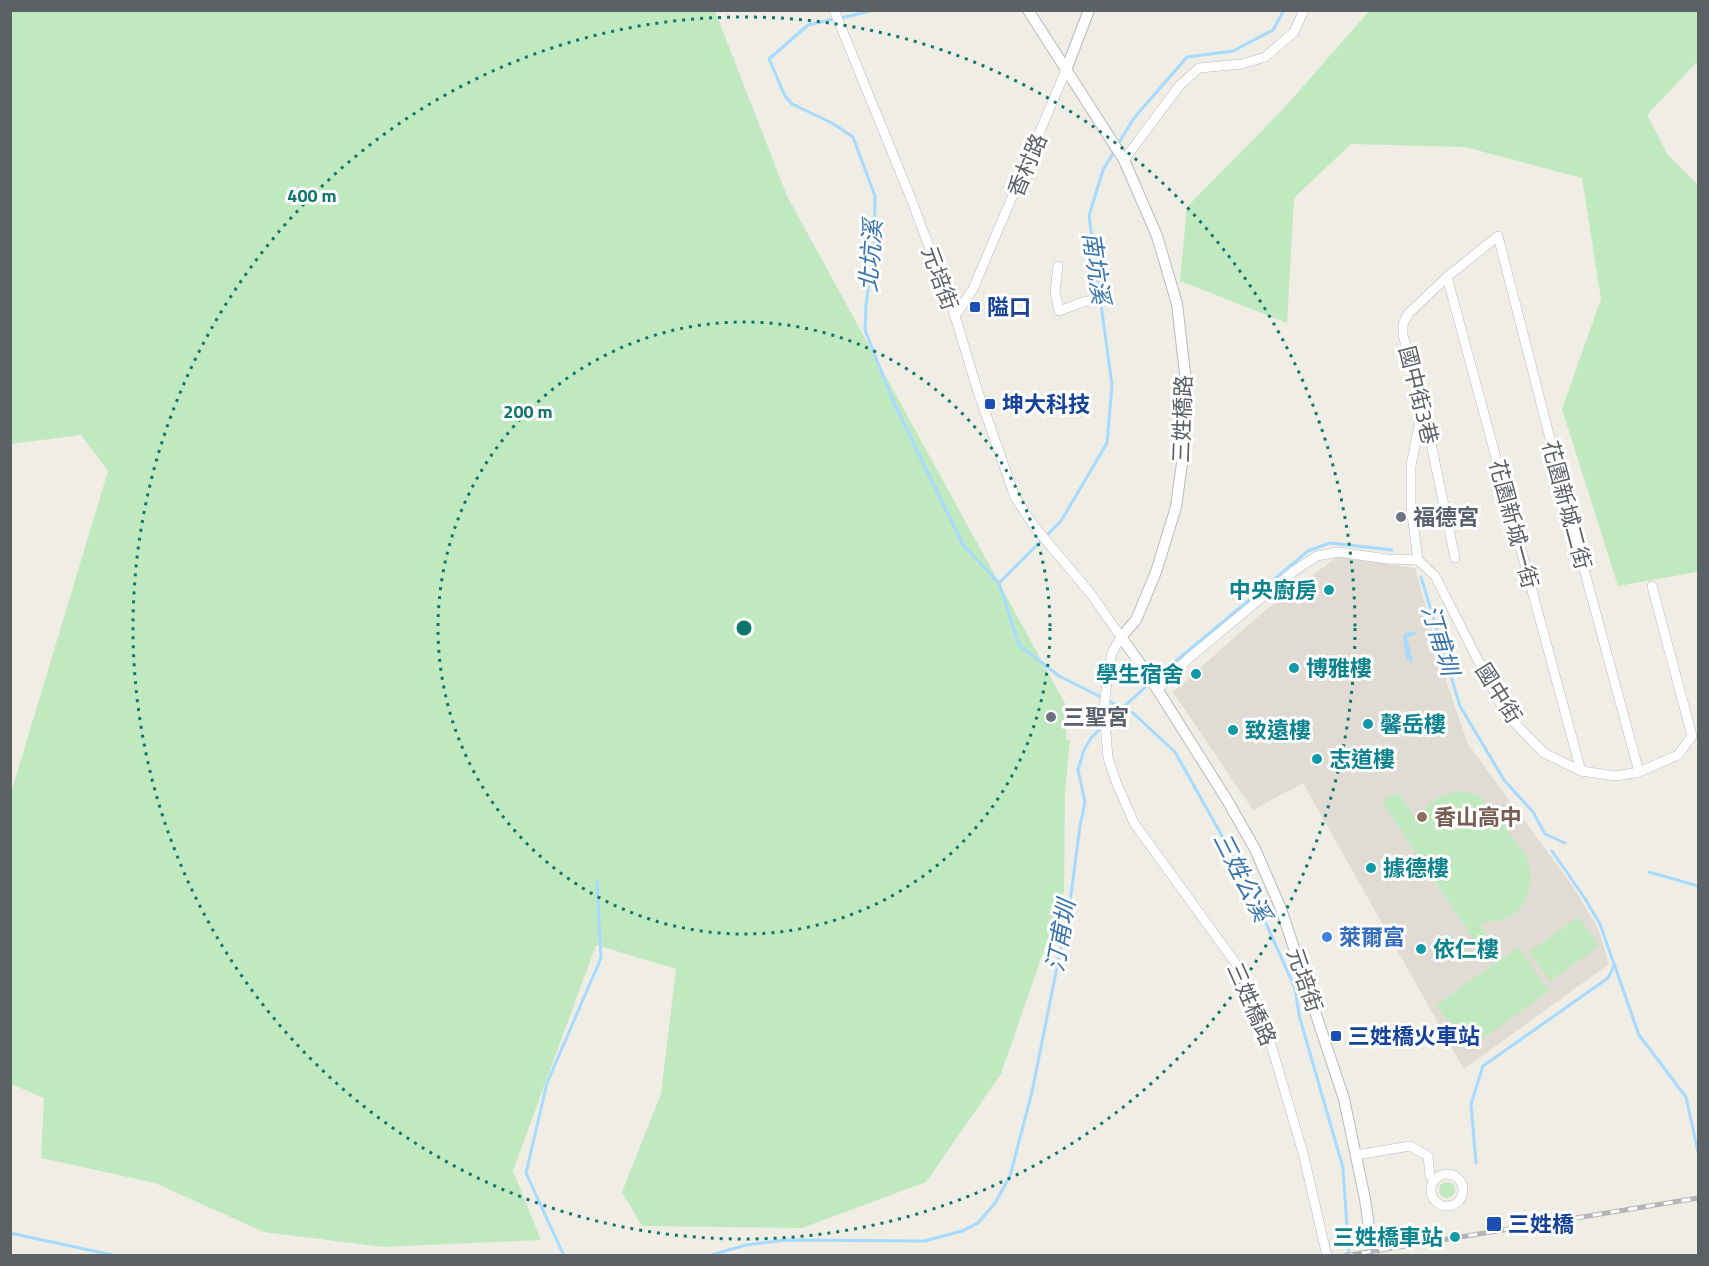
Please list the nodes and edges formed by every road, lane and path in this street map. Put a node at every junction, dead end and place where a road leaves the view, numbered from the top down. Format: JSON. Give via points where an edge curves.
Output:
{"nodes":[{"id":1,"x":834,"y":10,"type":"edge"},
{"id":2,"x":1028,"y":10,"type":"edge"},
{"id":3,"x":1089,"y":10,"type":"edge"},
{"id":4,"x":1304,"y":10,"type":"edge"},
{"id":5,"x":1066,"y":70,"type":"junction"},
{"id":6,"x":1124,"y":160,"type":"junction"},
{"id":7,"x":1498,"y":236,"type":"joint"},
{"id":8,"x":1058,"y":266,"type":"dead end"},
{"id":9,"x":1447,"y":277,"type":"junction"},
{"id":10,"x":1108,"y":297,"type":"dead end"},
{"id":11,"x":955,"y":316,"type":"junction"},
{"id":12,"x":1423,"y":405,"type":"junction"},
{"id":13,"x":1455,"y":558,"type":"dead end"},
{"id":14,"x":1418,"y":560,"type":"junction"},
{"id":15,"x":1652,"y":586,"type":"dead end"},
{"id":16,"x":1121,"y":637,"type":"junction"},
{"id":17,"x":1157,"y":690,"type":"junction"},
{"id":18,"x":1581,"y":771,"type":"junction"},
{"id":19,"x":1639,"y":772,"type":"junction"},
{"id":20,"x":1356,"y":1155,"type":"junction"},
{"id":21,"x":1435,"y":1180,"type":"dead end"},
{"id":22,"x":1327,"y":1256,"type":"edge"},
{"id":23,"x":1373,"y":1256,"type":"edge"}],
"edges":[{"from":1,"to":11,"type":"street","name":"元培街"},
{"from":2,"to":5,"type":"street"},
{"from":3,"to":5,"type":"street","name":"香村路"},
{"from":4,"to":6,"type":"street","via":[[1294,32],[1265,57],[1242,64],[1198,68],[1180,85]]},
{"from":5,"to":6,"type":"street","name":"三姓橋路"},
{"from":5,"to":11,"type":"street","name":"香村路","via":[[973,289]]},
{"from":6,"to":16,"type":"street","name":"三姓橋路","via":[[1157,236],[1177,304],[1185,373],[1185,441],[1176,507],[1152,582],[1136,620]]},
{"from":7,"to":9,"type":"street","name":"國中街3巷"},
{"from":7,"to":19,"type":"street","name":"花園新城二街"},
{"from":8,"to":10,"type":"street","via":[[1054,292],[1059,311]]},
{"from":9,"to":12,"type":"street","name":"國中街3巷","via":[[1402,324]]},
{"from":9,"to":18,"type":"street","name":"花園新城一街"},
{"from":11,"to":16,"type":"street","name":"元培街","via":[[1015,497]]},
{"from":12,"to":13,"type":"street","name":"國中街3巷"},
{"from":12,"to":14,"type":"street","via":[[1411,466],[1411,507]]},
{"from":14,"to":17,"type":"street","via":[[1338,552],[1317,556],[1188,658]]},
{"from":14,"to":18,"type":"street","name":"國中街","via":[[1435,576],[1505,712],[1544,753]]},
{"from":15,"to":19,"type":"street","name":"國中街","via":[[1692,736],[1678,755]]},
{"from":16,"to":17,"type":"street","name":"元培街"},
{"from":16,"to":22,"type":"street","name":"三姓橋路","via":[[1108,672],[1104,710],[1108,758],[1134,823],[1242,972],[1272,1047]]},
{"from":17,"to":20,"type":"street","name":"元培街","via":[[1236,814],[1277,899],[1344,1099]]},
{"from":18,"to":19,"type":"street","name":"國中街","via":[[1616,776]]},
{"from":20,"to":21,"type":"street","via":[[1410,1146],[1428,1156],[1430,1176]]},
{"from":20,"to":23,"type":"street","name":"元培街"}]}
